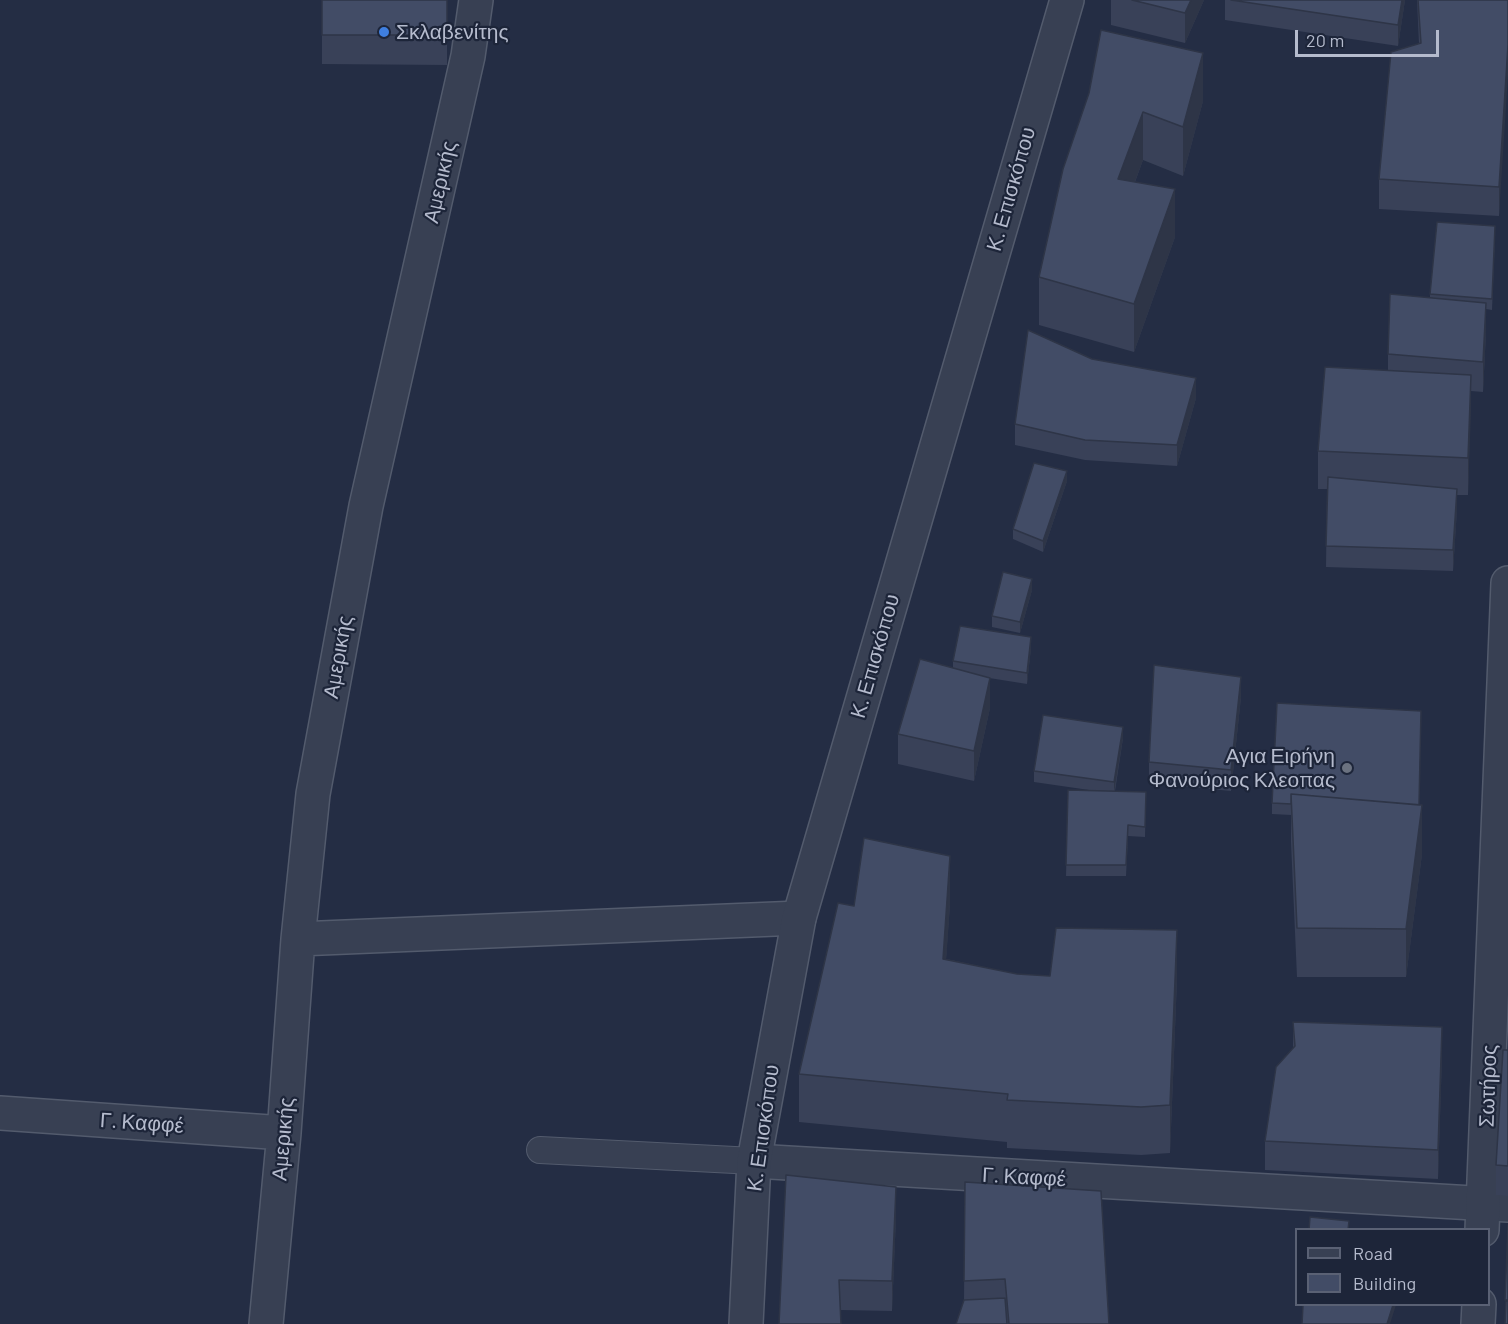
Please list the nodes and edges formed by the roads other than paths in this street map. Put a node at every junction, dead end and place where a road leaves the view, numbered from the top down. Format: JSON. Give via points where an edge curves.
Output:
{"nodes":[{"id":1,"x":476,"y":0,"type":"edge"},
{"id":2,"x":1067,"y":0,"type":"edge"},
{"id":3,"x":1508,"y":584,"type":"edge"},
{"id":4,"x":799,"y":918,"type":"junction"},
{"id":5,"x":298,"y":939,"type":"junction"},
{"id":6,"x":0,"y":1113,"type":"edge"},
{"id":7,"x":284,"y":1133,"type":"junction"},
{"id":8,"x":540,"y":1150,"type":"dead end"},
{"id":9,"x":754,"y":1161,"type":"junction"},
{"id":10,"x":1491,"y":1213,"type":"edge"},
{"id":11,"x":1479,"y":1306,"type":"edge"},
{"id":12,"x":266,"y":1324,"type":"edge"},
{"id":13,"x":746,"y":1324,"type":"edge"},
{"id":14,"x":1478,"y":1324,"type":"edge"}],
"edges":[{"from":1,"to":5,"type":"street","name":"Αμερικής","via":[[468,56],[366,506],[313,794]]},
{"from":2,"to":4,"type":"street","name":"Κ. Επισκόπου"},
{"from":3,"to":10,"type":"street","name":"Σωτήρος"},
{"from":4,"to":5,"type":"street"},
{"from":4,"to":9,"type":"street","name":"Κ. Επισκόπου"},
{"from":5,"to":7,"type":"street","name":"Αμερικής"},
{"from":6,"to":7,"type":"street","name":"Γ. Καφφέ"},
{"from":7,"to":12,"type":"street","name":"Αμερικής"},
{"from":8,"to":9,"type":"lane","name":"Γ. Καφφέ"},
{"from":9,"to":10,"type":"street","name":"Γ. Καφφέ"},
{"from":9,"to":13,"type":"street","name":"Κ. Επισκόπου"},
{"from":11,"to":14,"type":"street"}]}
